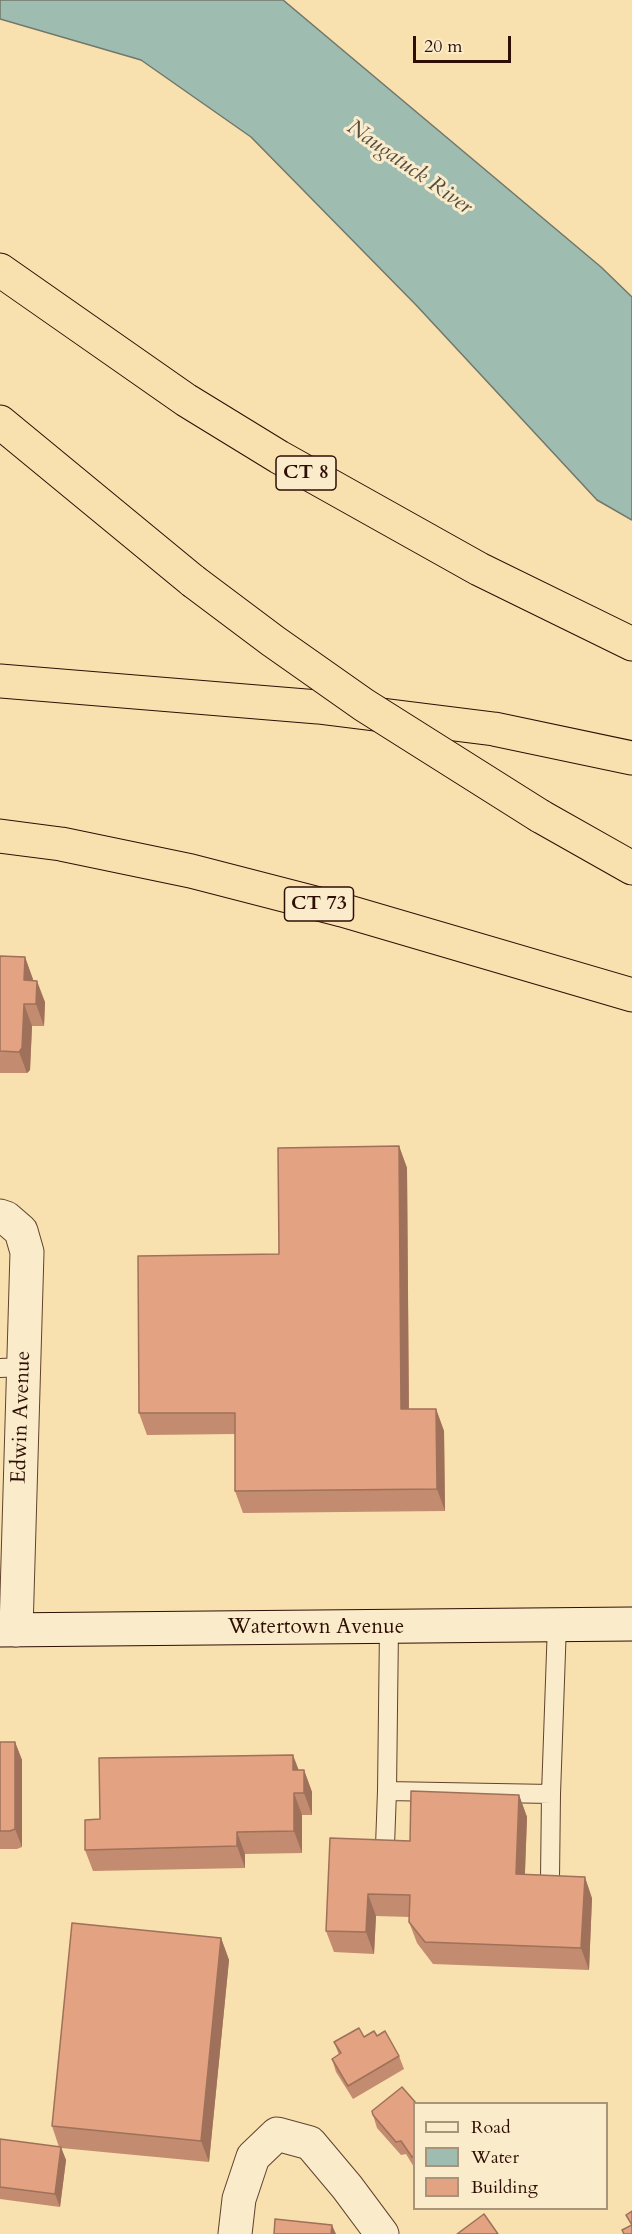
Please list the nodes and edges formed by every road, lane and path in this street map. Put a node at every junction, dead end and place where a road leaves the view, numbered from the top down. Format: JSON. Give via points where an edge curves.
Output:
{"nodes":[{"id":1,"x":0,"y":270,"type":"edge"},
{"id":2,"x":0,"y":422,"type":"edge"},
{"id":3,"x":632,"y":644,"type":"edge"},
{"id":4,"x":0,"y":681,"type":"edge"},
{"id":5,"x":632,"y":758,"type":"edge"},
{"id":6,"x":0,"y":836,"type":"edge"},
{"id":7,"x":632,"y":868,"type":"edge"},
{"id":8,"x":632,"y":995,"type":"edge"},
{"id":9,"x":0,"y":1216,"type":"edge"},
{"id":10,"x":12,"y":1367,"type":"edge"},
{"id":11,"x":557,"y":1624,"type":"junction"},
{"id":12,"x":632,"y":1624,"type":"edge"},
{"id":13,"x":389,"y":1628,"type":"junction"},
{"id":14,"x":8,"y":1630,"type":"edge"},
{"id":15,"x":387,"y":1791,"type":"junction"},
{"id":16,"x":551,"y":1794,"type":"junction"},
{"id":17,"x":385,"y":1846,"type":"edge"},
{"id":18,"x":550,"y":1878,"type":"edge"},
{"id":19,"x":235,"y":2234,"type":"edge"},
{"id":20,"x":382,"y":2234,"type":"edge"}],
"edges":[{"from":1,"to":3,"type":"highway","number":"CT 8","via":[[186,400],[279,457],[480,568]]},
{"from":2,"to":7,"type":"highway","bridge":true,"via":[[193,581],[273,641],[364,705],[540,816]]},
{"from":4,"to":5,"type":"highway","via":[[318,706],[494,729]]},
{"from":6,"to":8,"type":"highway","number":"CT 73","via":[[61,844],[191,871],[342,910]]},
{"from":9,"to":10,"type":"street","name":"Edwin Avenue","via":[[21,1231],[27,1252]]},
{"from":10,"to":14,"type":"street","name":"Edwin Avenue"},
{"from":11,"to":12,"type":"street","name":"Watertown Avenue"},
{"from":11,"to":13,"type":"street","name":"Watertown Avenue"},
{"from":11,"to":16,"type":"lane"},
{"from":13,"to":14,"type":"street","name":"Watertown Avenue"},
{"from":13,"to":15,"type":"lane"},
{"from":15,"to":16,"type":"lane"},
{"from":15,"to":17,"type":"lane"},
{"from":16,"to":18,"type":"lane"},
{"from":19,"to":20,"type":"street","via":[[239,2199],[253,2157],[277,2134],[310,2144]]}]}
